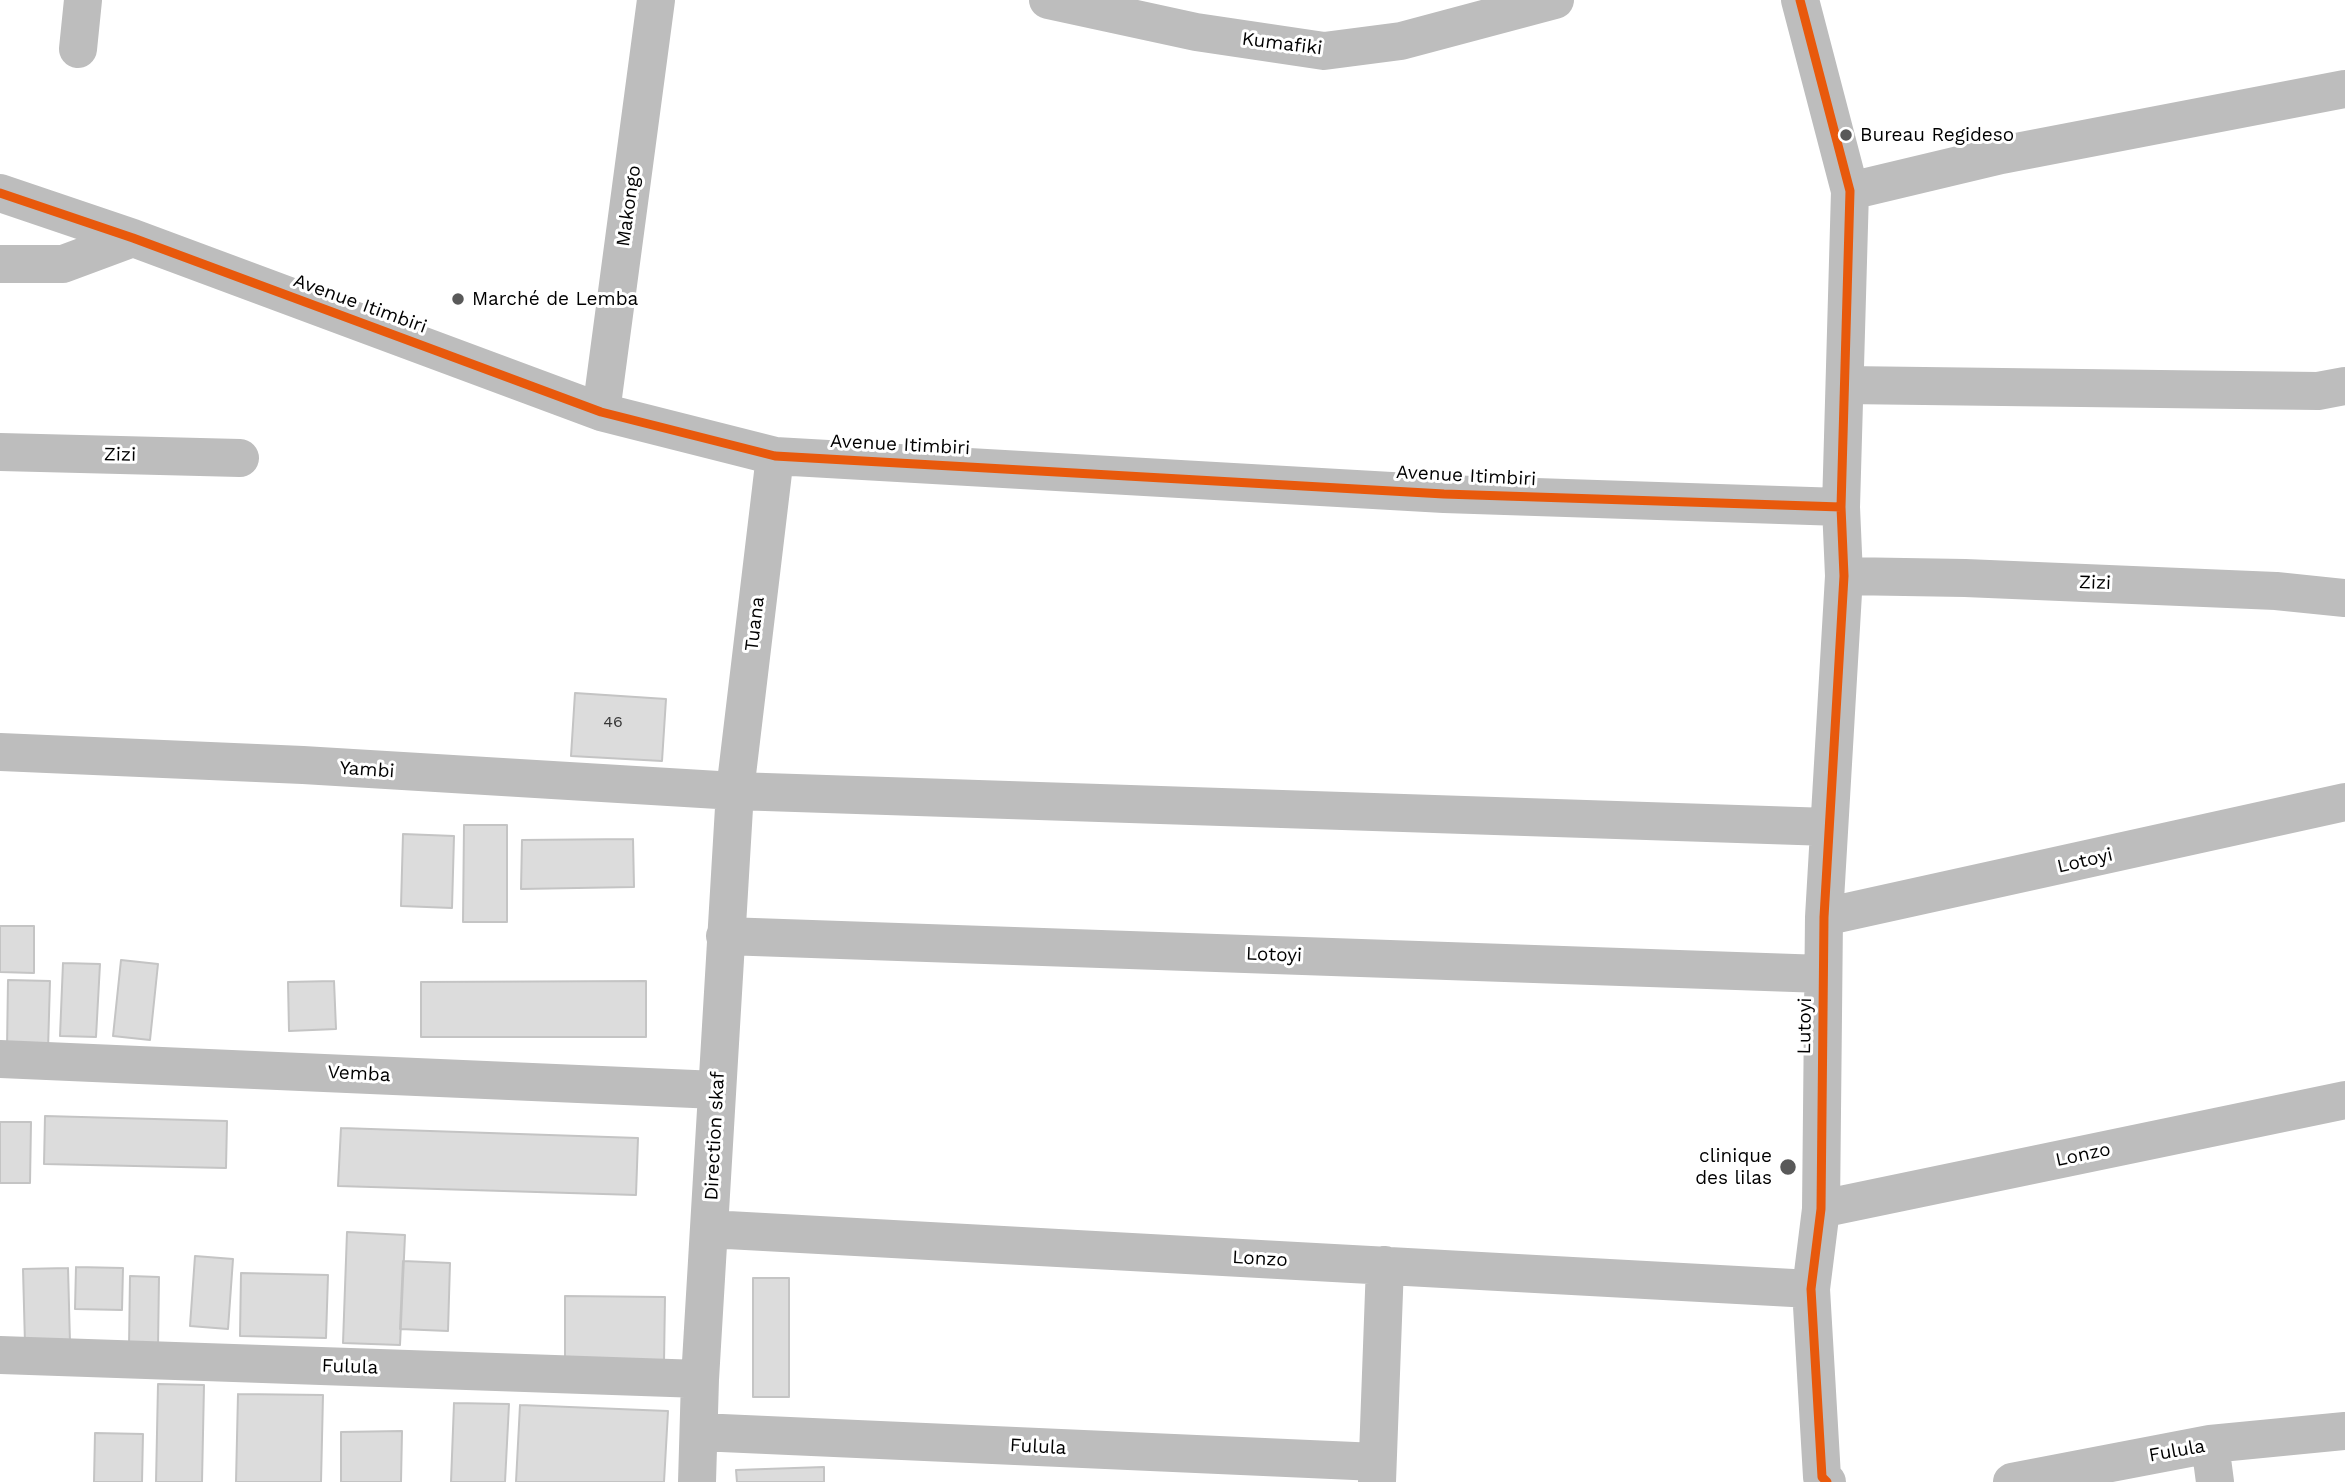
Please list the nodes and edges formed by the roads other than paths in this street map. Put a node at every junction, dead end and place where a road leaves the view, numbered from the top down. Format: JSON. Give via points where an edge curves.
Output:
{"nodes":[{"id":1,"x":83,"y":0,"type":"edge"},
{"id":2,"x":656,"y":0,"type":"edge"},
{"id":3,"x":1048,"y":0,"type":"edge"},
{"id":4,"x":1555,"y":0,"type":"edge"},
{"id":5,"x":1800,"y":0,"type":"edge"},
{"id":6,"x":78,"y":49,"type":"dead end"},
{"id":7,"x":2345,"y":89,"type":"edge"},
{"id":8,"x":1850,"y":191,"type":"junction"},
{"id":9,"x":0,"y":193,"type":"edge"},
{"id":10,"x":133,"y":238,"type":"junction"},
{"id":11,"x":0,"y":264,"type":"edge"},
{"id":12,"x":1844,"y":385,"type":"junction"},
{"id":13,"x":2345,"y":386,"type":"edge"},
{"id":14,"x":601,"y":412,"type":"junction"},
{"id":15,"x":0,"y":452,"type":"edge"},
{"id":16,"x":775,"y":456,"type":"junction"},
{"id":17,"x":240,"y":458,"type":"dead end"},
{"id":18,"x":1841,"y":508,"type":"junction"},
{"id":19,"x":1844,"y":576,"type":"junction"},
{"id":20,"x":2345,"y":598,"type":"edge"},
{"id":21,"x":0,"y":752,"type":"edge"},
{"id":22,"x":734,"y":791,"type":"junction"},
{"id":23,"x":2345,"y":803,"type":"edge"},
{"id":24,"x":1829,"y":827,"type":"junction"},
{"id":25,"x":1824,"y":917,"type":"junction"},
{"id":26,"x":725,"y":936,"type":"junction"},
{"id":27,"x":1823,"y":974,"type":"junction"},
{"id":28,"x":0,"y":1059,"type":"edge"},
{"id":29,"x":717,"y":1090,"type":"junction"},
{"id":30,"x":2345,"y":1100,"type":"edge"},
{"id":31,"x":1821,"y":1209,"type":"junction"},
{"id":32,"x":709,"y":1229,"type":"junction"},
{"id":33,"x":1385,"y":1265,"type":"junction"},
{"id":34,"x":1811,"y":1289,"type":"junction"},
{"id":35,"x":0,"y":1355,"type":"edge"},
{"id":36,"x":701,"y":1379,"type":"junction"},
{"id":37,"x":2345,"y":1431,"type":"edge"},
{"id":38,"x":699,"y":1432,"type":"junction"},
{"id":39,"x":2210,"y":1444,"type":"junction"},
{"id":40,"x":1377,"y":1472,"type":"edge"},
{"id":41,"x":1824,"y":1479,"type":"edge"},
{"id":42,"x":697,"y":1482,"type":"edge"},
{"id":43,"x":2012,"y":1482,"type":"edge"},
{"id":44,"x":2215,"y":1482,"type":"edge"}],
"edges":[{"from":1,"to":6,"type":"street"},
{"from":2,"to":14,"type":"street","name":"Makongo"},
{"from":3,"to":4,"type":"street","name":"Kumafiki","via":[[1196,32],[1324,51],[1401,41]]},
{"from":5,"to":8,"type":"street","name":"Lutoyi"},
{"from":7,"to":8,"type":"street","via":[[2001,155]]},
{"from":8,"to":12,"type":"street","name":"Lutoyi"},
{"from":9,"to":10,"type":"street","name":"Avenue Itimbiri"},
{"from":10,"to":11,"type":"street","via":[[63,264]]},
{"from":10,"to":14,"type":"street","name":"Avenue Itimbiri"},
{"from":12,"to":13,"type":"street","via":[[2318,391]]},
{"from":12,"to":18,"type":"street","name":"Lutoyi"},
{"from":14,"to":16,"type":"street","name":"Avenue Itimbiri"},
{"from":15,"to":17,"type":"street","name":"Zizi"},
{"from":16,"to":18,"type":"street","name":"Avenue Itimbiri","via":[[1444,494]]},
{"from":16,"to":22,"type":"street","name":"Tuana"},
{"from":18,"to":19,"type":"street","name":"Lutoyi"},
{"from":19,"to":20,"type":"street","name":"Zizi","via":[[2208,588]]},
{"from":19,"to":24,"type":"street","name":"Lutoyi"},
{"from":21,"to":22,"type":"street","name":"Yambi"},
{"from":22,"to":24,"type":"street","name":"Yambi"},
{"from":22,"to":26,"type":"street","name":"Direction skaf"},
{"from":23,"to":25,"type":"street","name":"Lotoyi"},
{"from":24,"to":25,"type":"street","name":"Lutoyi"},
{"from":25,"to":27,"type":"street","name":"Lutoyi"},
{"from":26,"to":27,"type":"street","name":"Lotoyi"},
{"from":26,"to":29,"type":"street","name":"Direction skaf"},
{"from":27,"to":31,"type":"street","name":"Lutoyi"},
{"from":28,"to":29,"type":"street","name":"Vemba"},
{"from":29,"to":32,"type":"street","name":"Direction skaf"},
{"from":30,"to":31,"type":"street","name":"Lonzo"},
{"from":31,"to":34,"type":"street","name":"Lutoyi"},
{"from":32,"to":33,"type":"street","name":"Lonzo"},
{"from":32,"to":36,"type":"street","name":"Direction skaf"},
{"from":33,"to":34,"type":"street","name":"Lonzo"},
{"from":33,"to":40,"type":"street"},
{"from":34,"to":41,"type":"street","name":"Lutoyi"},
{"from":35,"to":36,"type":"street","name":"Fulula"},
{"from":36,"to":38,"type":"street","name":"Direction skaf"},
{"from":37,"to":39,"type":"street","name":"Fulula"},
{"from":38,"to":40,"type":"street","name":"Fulula"},
{"from":38,"to":42,"type":"street","name":"Direction skaf"},
{"from":39,"to":43,"type":"street","name":"Fulula"},
{"from":39,"to":44,"type":"street"}]}
